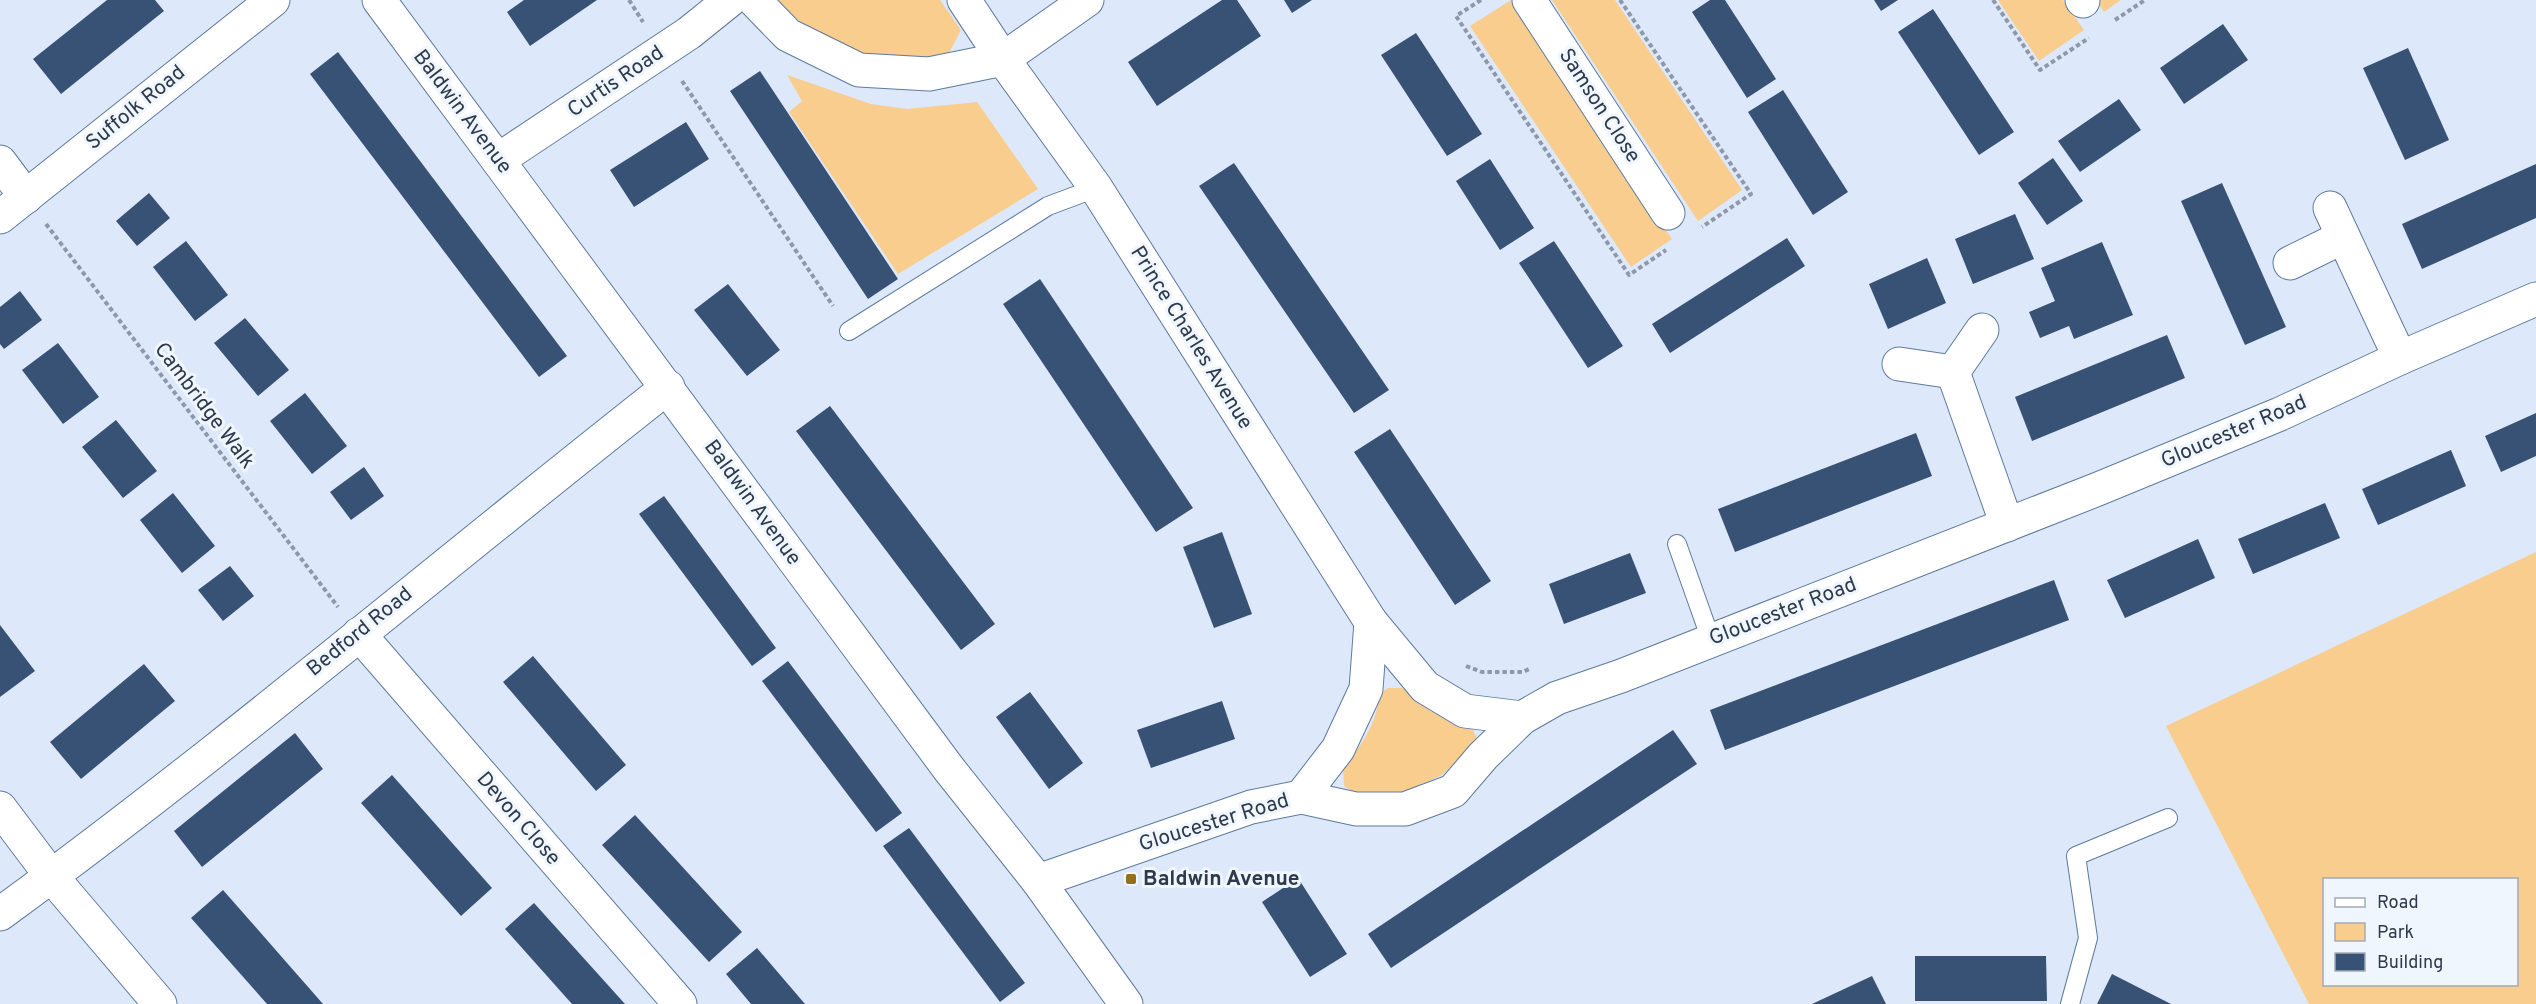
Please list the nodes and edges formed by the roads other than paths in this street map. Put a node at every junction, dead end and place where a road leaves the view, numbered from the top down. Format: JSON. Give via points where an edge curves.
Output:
{"nodes":[{"id":1,"x":273,"y":0,"type":"edge"},
{"id":2,"x":379,"y":0,"type":"edge"},
{"id":3,"x":730,"y":0,"type":"edge"},
{"id":4,"x":754,"y":0,"type":"edge"},
{"id":5,"x":964,"y":0,"type":"edge"},
{"id":6,"x":1087,"y":0,"type":"edge"},
{"id":7,"x":1529,"y":0,"type":"edge"},
{"id":8,"x":1003,"y":59,"type":"junction"},
{"id":9,"x":498,"y":160,"type":"junction"},
{"id":10,"x":0,"y":162,"type":"edge"},
{"id":11,"x":1096,"y":188,"type":"junction"},
{"id":12,"x":26,"y":197,"type":"junction"},
{"id":13,"x":1668,"y":213,"type":"dead end"},
{"id":14,"x":0,"y":217,"type":"edge"},
{"id":15,"x":2290,"y":263,"type":"dead end"},
{"id":16,"x":2536,"y":299,"type":"edge"},
{"id":17,"x":1982,"y":330,"type":"dead end"},
{"id":18,"x":849,"y":331,"type":"road end"},
{"id":19,"x":2400,"y":358,"type":"junction"},
{"id":20,"x":1899,"y":364,"type":"dead end"},
{"id":21,"x":1953,"y":372,"type":"junction"},
{"id":22,"x":668,"y":387,"type":"junction"},
{"id":23,"x":2007,"y":525,"type":"junction"},
{"id":24,"x":1677,"y":544,"type":"dead end"},
{"id":25,"x":1371,"y":622,"type":"junction"},
{"id":26,"x":359,"y":634,"type":"junction"},
{"id":27,"x":1711,"y":640,"type":"junction"},
{"id":28,"x":1522,"y":718,"type":"junction"},
{"id":29,"x":1301,"y":796,"type":"junction"},
{"id":30,"x":0,"y":807,"type":"edge"},
{"id":31,"x":2168,"y":818,"type":"dead end"},
{"id":32,"x":52,"y":877,"type":"junction"},
{"id":33,"x":1038,"y":881,"type":"junction"},
{"id":34,"x":0,"y":914,"type":"edge"},
{"id":35,"x":160,"y":1004,"type":"edge"},
{"id":36,"x":680,"y":1004,"type":"edge"},
{"id":37,"x":1126,"y":1004,"type":"edge"},
{"id":38,"x":2070,"y":1004,"type":"edge"}],
"edges":[{"from":1,"to":12,"type":"street","name":"Suffolk Road"},
{"from":2,"to":9,"type":"street","name":"Baldwin Avenue"},
{"from":3,"to":9,"type":"street","name":"Curtis Road","via":[[662,51]]},
{"from":4,"to":8,"type":"street","via":[[788,35],[859,70],[929,74]]},
{"from":5,"to":8,"type":"street","name":"Prince Charles Avenue"},
{"from":6,"to":8,"type":"street"},
{"from":7,"to":13,"type":"street","name":"Samson Close"},
{"from":8,"to":11,"type":"street","name":"Prince Charles Avenue"},
{"from":9,"to":22,"type":"street","name":"Baldwin Avenue"},
{"from":10,"to":12,"type":"street"},
{"from":11,"to":18,"type":"lane","via":[[1048,206]]},
{"from":11,"to":25,"type":"street","name":"Prince Charles Avenue"},
{"from":12,"to":14,"type":"street","name":"Suffolk Road"},
{"from":15,"to":19,"type":"street","via":[[2336,223]]},
{"from":16,"to":19,"type":"street","name":"Gloucester Road"},
{"from":17,"to":21,"type":"street"},
{"from":19,"to":23,"type":"street","name":"Gloucester Road","via":[[2280,414]]},
{"from":20,"to":21,"type":"street"},
{"from":21,"to":23,"type":"street"},
{"from":22,"to":26,"type":"street","name":"Bedford Road"},
{"from":22,"to":33,"type":"street","name":"Baldwin Avenue","via":[[942,759]]},
{"from":23,"to":27,"type":"street","name":"Gloucester Road"},
{"from":24,"to":27,"type":"lane"},
{"from":25,"to":28,"type":"street","name":"Prince Charles Avenue","via":[[1425,687],[1465,711]]},
{"from":25,"to":29,"type":"street","via":[[1366,689],[1338,749]]},
{"from":26,"to":32,"type":"street","name":"Bedford Road"},
{"from":26,"to":36,"type":"street","name":"Devon Close"},
{"from":27,"to":28,"type":"street","name":"Gloucester Road","via":[[1557,698]]},
{"from":28,"to":29,"type":"street","name":"Gloucester Road","via":[[1453,791],[1405,809],[1356,809]]},
{"from":29,"to":33,"type":"street","name":"Gloucester Road","via":[[1251,807]]},
{"from":30,"to":32,"type":"street"},
{"from":31,"to":38,"type":"lane","via":[[2076,856],[2088,938]]},
{"from":32,"to":34,"type":"street","name":"Bedford Road"},
{"from":32,"to":35,"type":"street"},
{"from":33,"to":37,"type":"street","name":"Baldwin Avenue"}]}
